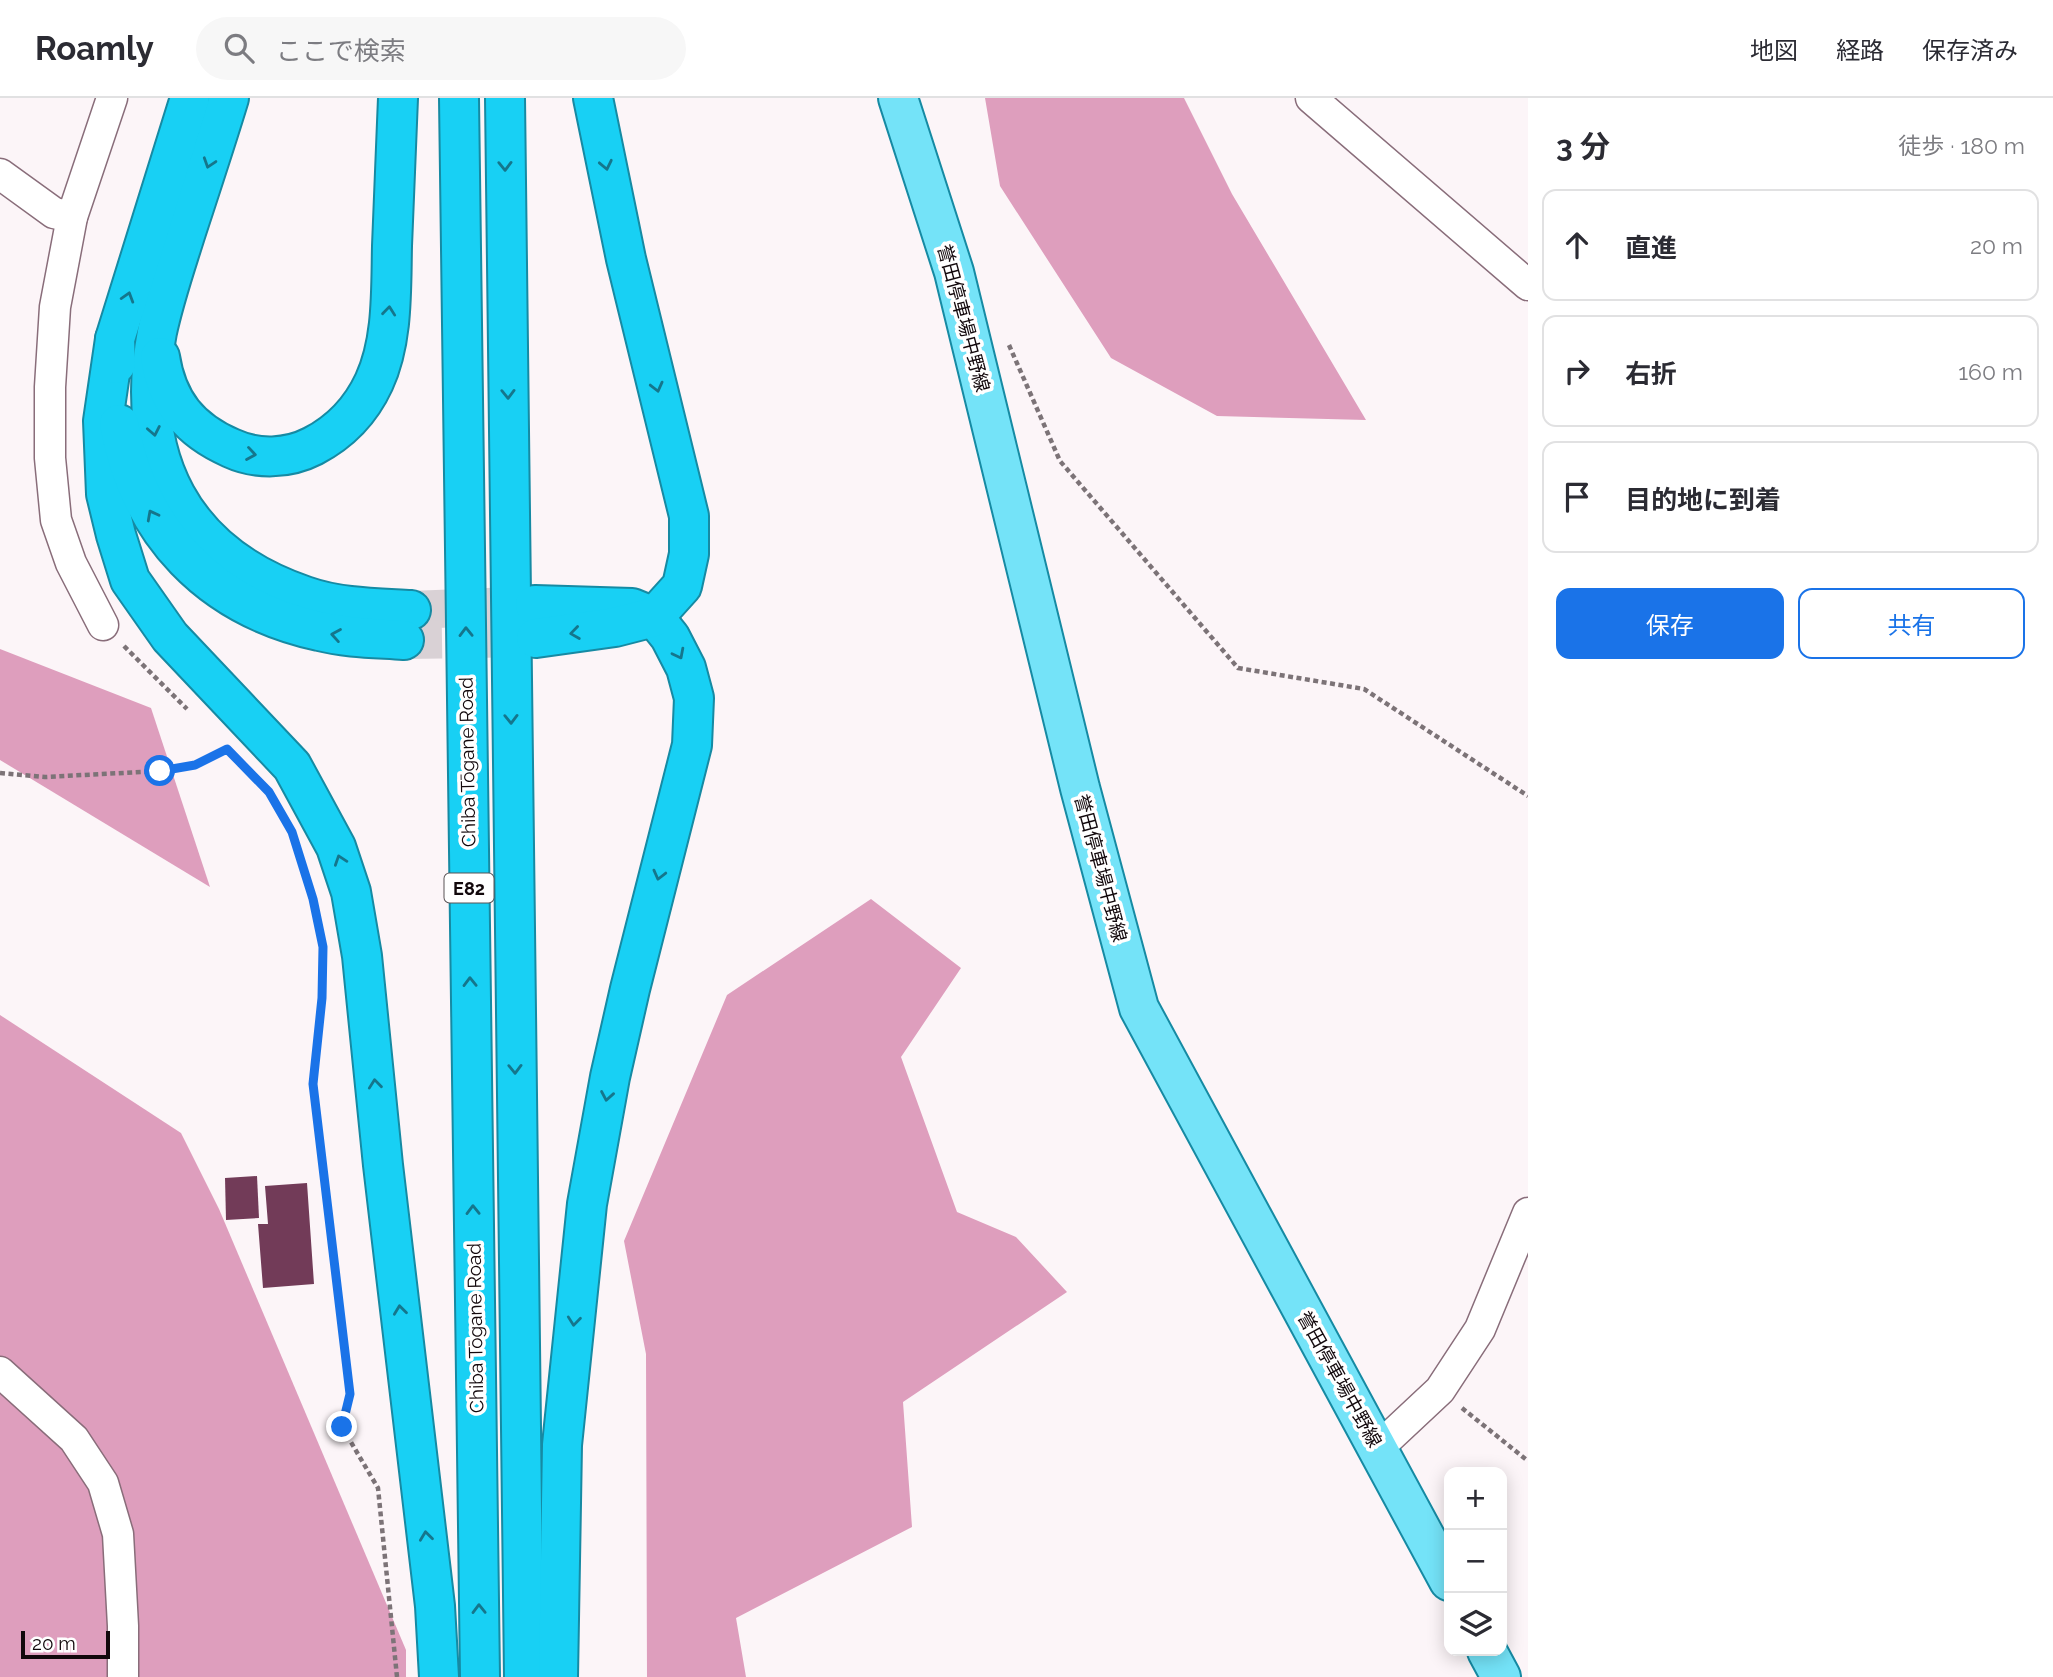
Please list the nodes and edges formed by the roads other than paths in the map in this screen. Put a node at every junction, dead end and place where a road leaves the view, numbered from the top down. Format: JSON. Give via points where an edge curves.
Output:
{"nodes":[{"id":1,"x":112,"y":98,"type":"edge"},
{"id":2,"x":191,"y":98,"type":"edge"},
{"id":3,"x":229,"y":98,"type":"edge"},
{"id":4,"x":398,"y":98,"type":"edge"},
{"id":5,"x":459,"y":98,"type":"edge"},
{"id":6,"x":505,"y":98,"type":"edge"},
{"id":7,"x":593,"y":98,"type":"edge"},
{"id":8,"x":898,"y":98,"type":"edge"},
{"id":9,"x":1311,"y":98,"type":"edge"},
{"id":10,"x":0,"y":173,"type":"edge"},
{"id":11,"x":72,"y":217,"type":"junction"},
{"id":12,"x":1528,"y":285,"type":"edge"},
{"id":13,"x":157,"y":335,"type":"junction"},
{"id":14,"x":115,"y":339,"type":"junction"},
{"id":15,"x":654,"y":617,"type":"junction"},
{"id":16,"x":535,"y":622,"type":"tunnel mouth"},
{"id":17,"x":103,"y":625,"type":"road end"},
{"id":18,"x":1528,"y":1213,"type":"edge"},
{"id":19,"x":0,"y":1372,"type":"edge"},
{"id":20,"x":1378,"y":1448,"type":"junction"},
{"id":21,"x":1444,"y":1572,"type":"edge"},
{"id":22,"x":1490,"y":1656,"type":"edge"},
{"id":23,"x":123,"y":1677,"type":"edge"},
{"id":24,"x":439,"y":1677,"type":"edge"},
{"id":25,"x":480,"y":1677,"type":"edge"},
{"id":26,"x":524,"y":1677,"type":"edge"},
{"id":27,"x":558,"y":1677,"type":"edge"},
{"id":28,"x":1501,"y":1677,"type":"edge"}],
"edges":[{"from":1,"to":11,"type":"street"},
{"from":14,"to":2,"type":"highway","one_way":true},
{"from":3,"to":13,"type":"highway","one_way":true},
{"from":13,"to":4,"type":"highway","one_way":true,"via":[[164,380],[179,407],[193,426],[238,452],[273,458],[304,451],[332,436],[354,415],[374,382],[385,349]]},
{"from":25,"to":5,"type":"highway","name":"Chiba Tōgane Road","number":"E82","one_way":true},
{"from":6,"to":26,"type":"highway","number":"E82","one_way":true},
{"from":7,"to":15,"type":"highway","one_way":true,"via":[[626,259],[689,516],[689,554],[682,586]]},
{"from":8,"to":20,"type":"main road","name":"誉田停車場中野線","via":[[954,272],[1139,1009]]},
{"from":9,"to":12,"type":"street"},
{"from":10,"to":11,"type":"street","via":[[54,213]]},
{"from":11,"to":17,"type":"street","via":[[55,307],[50,458],[55,520],[71,564]]},
{"from":13,"to":14,"type":"highway","one_way":true,"via":[[152,426],[162,465],[180,503],[205,537],[273,583],[407,625],[348,637],[317,631],[247,606],[187,563],[160,530],[125,458],[117,413]]},
{"from":24,"to":14,"type":"highway","one_way":true,"via":[[435,1606],[351,892],[336,847],[292,766],[170,637],[131,580],[106,494],[103,421]]},
{"from":15,"to":16,"type":"highway","via":[[615,627]]},
{"from":15,"to":27,"type":"highway","one_way":true,"via":[[686,668],[694,698],[692,745],[630,989],[587,1204],[562,1445]]},
{"from":18,"to":20,"type":"street","via":[[1480,1329],[1440,1390]]},
{"from":19,"to":23,"type":"street","via":[[74,1439],[103,1483],[118,1534]]},
{"from":20,"to":21,"type":"main road","name":"誉田停車場中野線"},
{"from":22,"to":28,"type":"main road"}]}
